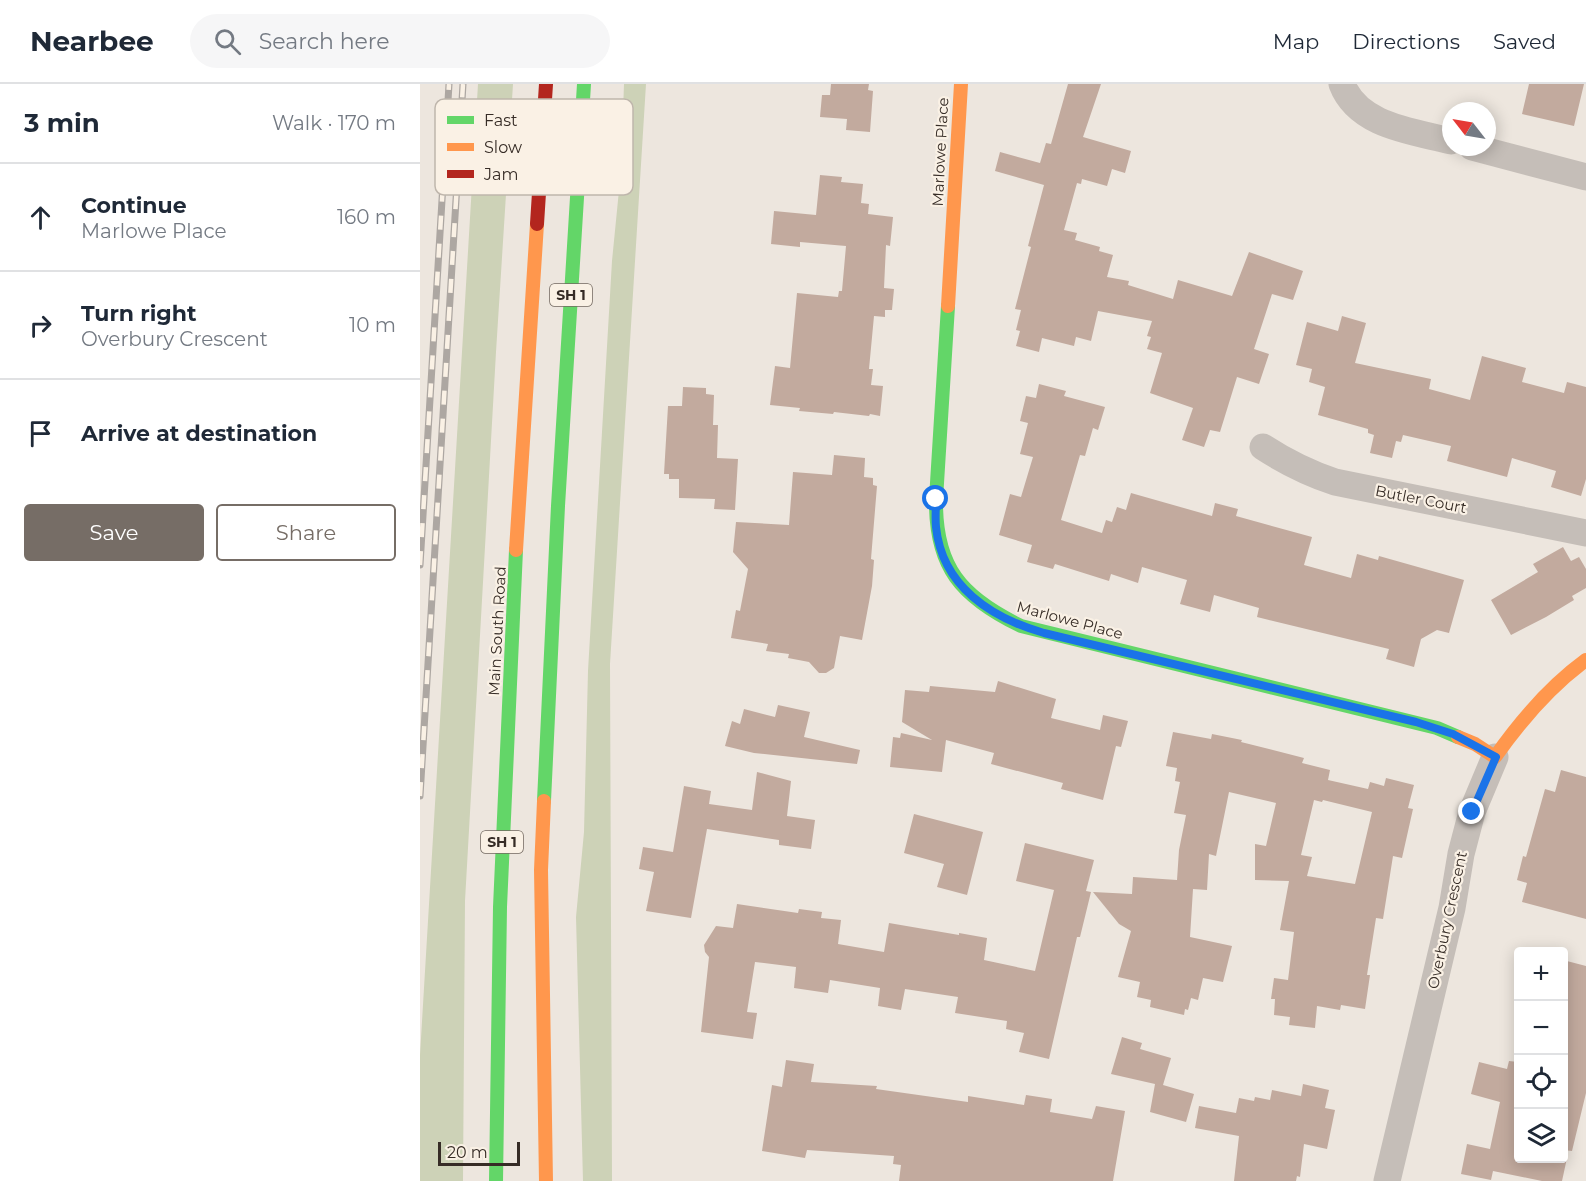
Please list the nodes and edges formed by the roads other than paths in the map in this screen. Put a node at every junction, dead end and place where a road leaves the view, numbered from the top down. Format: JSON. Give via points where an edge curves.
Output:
{"nodes":[{"id":1,"x":546,"y":84,"type":"edge"},
{"id":2,"x":584,"y":84,"type":"edge"},
{"id":3,"x":961,"y":84,"type":"edge"},
{"id":4,"x":1342,"y":84,"type":"edge"},
{"id":5,"x":545,"y":99,"type":"edge"},
{"id":6,"x":583,"y":99,"type":"edge"},
{"id":7,"x":1442,"y":139,"type":"edge"},
{"id":8,"x":1496,"y":153,"type":"edge"},
{"id":9,"x":1586,"y":177,"type":"edge"},
{"id":10,"x":539,"y":195,"type":"edge"},
{"id":11,"x":577,"y":195,"type":"edge"},
{"id":12,"x":1263,"y":447,"type":"dead end"},
{"id":13,"x":1586,"y":533,"type":"edge"},
{"id":14,"x":1586,"y":660,"type":"edge"},
{"id":15,"x":1496,"y":757,"type":"junction"},
{"id":16,"x":496,"y":1181,"type":"edge"},
{"id":17,"x":546,"y":1181,"type":"edge"},
{"id":18,"x":1387,"y":1181,"type":"edge"}],
"edges":[{"from":1,"to":5,"type":"main road","name":"Main South Road","number":"SH 1"},
{"from":2,"to":6,"type":"main road","number":"SH 1"},
{"from":3,"to":15,"type":"main road","name":"Marlowe Place","via":[[936,499],[940,547],[959,584],[977,602],[1021,626],[1426,725],[1453,734]]},
{"from":4,"to":7,"type":"street","via":[[1355,106],[1371,118]]},
{"from":8,"to":9,"type":"street"},
{"from":10,"to":16,"type":"main road","name":"Main South Road","number":"SH 1","via":[[505,783],[496,1048]]},
{"from":11,"to":17,"type":"main road","number":"SH 1","via":[[541,870]]},
{"from":12,"to":13,"type":"street","name":"Butler Court","via":[[1302,470],[1335,482]]},
{"from":14,"to":15,"type":"main road","name":"Overbury Crescent","via":[[1538,701]]},
{"from":15,"to":18,"type":"street","name":"Overbury Crescent","via":[[1466,835]]}]}
